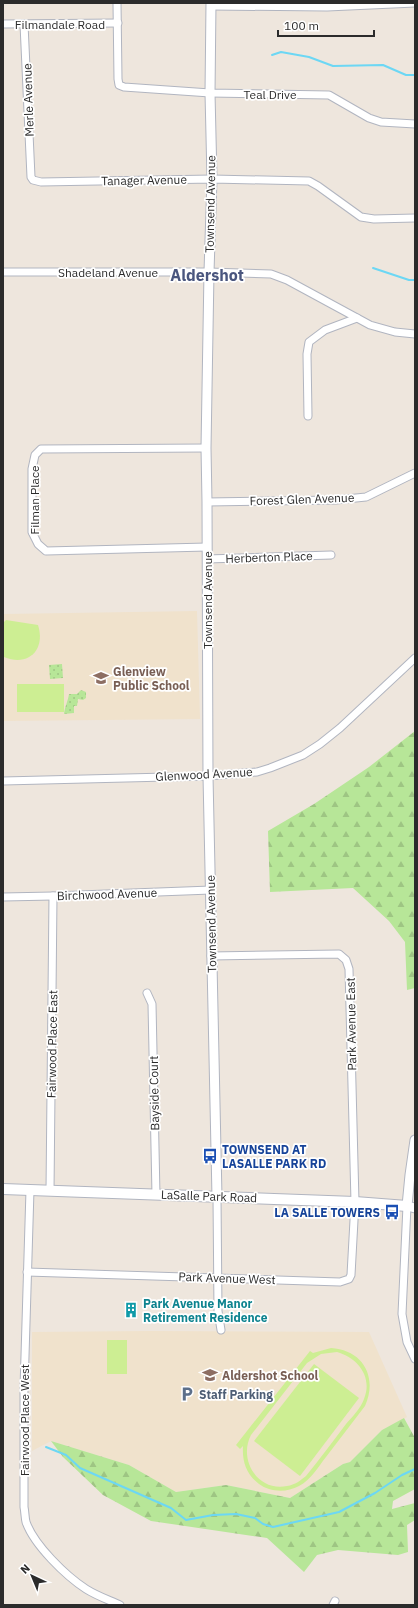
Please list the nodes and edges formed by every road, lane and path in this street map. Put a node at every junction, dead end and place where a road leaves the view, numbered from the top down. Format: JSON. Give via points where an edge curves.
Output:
{"nodes":[{"id":1,"x":117,"y":3,"type":"edge"},
{"id":2,"x":415,"y":3,"type":"edge"},
{"id":3,"x":211,"y":4,"type":"edge"},
{"id":4,"x":118,"y":23,"type":"junction"},
{"id":5,"x":3,"y":24,"type":"edge"},
{"id":6,"x":24,"y":24,"type":"junction"},
{"id":7,"x":210,"y":93,"type":"junction"},
{"id":8,"x":415,"y":124,"type":"edge"},
{"id":9,"x":31,"y":177,"type":"joint"},
{"id":10,"x":212,"y":179,"type":"junction"},
{"id":11,"x":415,"y":218,"type":"edge"},
{"id":12,"x":3,"y":272,"type":"edge"},
{"id":13,"x":209,"y":272,"type":"junction"},
{"id":14,"x":357,"y":318,"type":"junction"},
{"id":15,"x":415,"y":334,"type":"edge"},
{"id":16,"x":308,"y":416,"type":"dead end"},
{"id":17,"x":206,"y":448,"type":"junction"},
{"id":18,"x":415,"y":473,"type":"edge"},
{"id":19,"x":207,"y":502,"type":"junction"},
{"id":20,"x":207,"y":547,"type":"junction"},
{"id":21,"x":331,"y":555,"type":"dead end"},
{"id":22,"x":207,"y":559,"type":"junction"},
{"id":23,"x":415,"y":658,"type":"edge"},
{"id":24,"x":208,"y":776,"type":"junction"},
{"id":25,"x":3,"y":781,"type":"edge"},
{"id":26,"x":211,"y":890,"type":"junction"},
{"id":27,"x":53,"y":896,"type":"junction"},
{"id":28,"x":3,"y":897,"type":"edge"},
{"id":29,"x":211,"y":956,"type":"junction"},
{"id":30,"x":147,"y":993,"type":"dead end"},
{"id":31,"x":415,"y":1140,"type":"edge"},
{"id":32,"x":3,"y":1189,"type":"edge"},
{"id":33,"x":30,"y":1190,"type":"junction"},
{"id":34,"x":50,"y":1191,"type":"junction"},
{"id":35,"x":156,"y":1194,"type":"junction"},
{"id":36,"x":217,"y":1197,"type":"junction"},
{"id":37,"x":355,"y":1202,"type":"junction"},
{"id":38,"x":411,"y":1207,"type":"edge"},
{"id":39,"x":27,"y":1272,"type":"junction"},
{"id":40,"x":219,"y":1278,"type":"junction"},
{"id":41,"x":221,"y":1330,"type":"dead end"},
{"id":42,"x":415,"y":1359,"type":"edge"},
{"id":43,"x":120,"y":1605,"type":"edge"}],
"edges":[{"from":1,"to":4,"type":"street"},
{"from":2,"to":3,"type":"street","via":[[327,7]]},
{"from":3,"to":7,"type":"street","name":"Townsend Avenue"},
{"from":4,"to":6,"type":"street","name":"Filmandale Road"},
{"from":4,"to":7,"type":"street","name":"Teal Drive","via":[[119,85]]},
{"from":5,"to":6,"type":"street","name":"Filmandale Road"},
{"from":6,"to":9,"type":"street","name":"Merle Avenue"},
{"from":7,"to":8,"type":"street","name":"Teal Drive","via":[[329,95],[369,118],[381,122]]},
{"from":7,"to":10,"type":"street","name":"Townsend Avenue"},
{"from":9,"to":10,"type":"street","name":"Tanager Avenue","via":[[41,182]]},
{"from":10,"to":11,"type":"street","name":"Tanager Avenue","via":[[309,181],[361,217]]},
{"from":10,"to":13,"type":"street","name":"Townsend Avenue"},
{"from":12,"to":13,"type":"street","name":"Shadeland Avenue"},
{"from":13,"to":14,"type":"street","name":"Shadeland Avenue","via":[[271,274]]},
{"from":13,"to":17,"type":"street","name":"Townsend Avenue"},
{"from":14,"to":15,"type":"street","name":"Shadeland Avenue","via":[[370,325]]},
{"from":14,"to":16,"type":"street","via":[[325,330],[310,342]]},
{"from":17,"to":19,"type":"street","name":"Townsend Avenue"},
{"from":17,"to":20,"type":"street","name":"Filman Place","via":[[41,449],[35,455],[32,469],[32,524],[34,540],[46,551]]},
{"from":18,"to":19,"type":"street","name":"Forest Glen Avenue","via":[[366,496],[336,500]]},
{"from":19,"to":20,"type":"street","name":"Townsend Avenue"},
{"from":20,"to":22,"type":"street","name":"Townsend Avenue"},
{"from":21,"to":22,"type":"street","name":"Herberton Place"},
{"from":22,"to":24,"type":"street","name":"Townsend Avenue"},
{"from":23,"to":24,"type":"street","name":"Glenwood Avenue","via":[[340,728],[303,755],[257,772]]},
{"from":24,"to":25,"type":"street","name":"Glenwood Avenue"},
{"from":24,"to":26,"type":"street","name":"Townsend Avenue"},
{"from":26,"to":27,"type":"street","name":"Birchwood Avenue"},
{"from":26,"to":29,"type":"street","name":"Townsend Avenue"},
{"from":27,"to":28,"type":"street","name":"Birchwood Avenue"},
{"from":27,"to":34,"type":"street","name":"Fairwood Place East"},
{"from":29,"to":36,"type":"street","name":"Townsend Avenue"},
{"from":29,"to":37,"type":"street","name":"Park Avenue East","via":[[339,954],[346,960],[350,969]]},
{"from":30,"to":35,"type":"street","name":"Bayside Court","via":[[152,1004]]},
{"from":31,"to":38,"type":"street","via":[[410,1168]]},
{"from":32,"to":33,"type":"main road","name":"LaSalle Park Road"},
{"from":33,"to":34,"type":"main road","name":"LaSalle Park Road"},
{"from":33,"to":39,"type":"street","name":"Fairwood Place West"},
{"from":34,"to":35,"type":"main road","name":"LaSalle Park Road"},
{"from":35,"to":36,"type":"main road","name":"LaSalle Park Road"},
{"from":36,"to":37,"type":"main road","name":"LaSalle Park Road"},
{"from":36,"to":40,"type":"street"},
{"from":37,"to":38,"type":"main road","name":"LaSalle Park Road"},
{"from":37,"to":40,"type":"street","name":"Park Avenue West","via":[[352,1271],[349,1279],[325,1282]]},
{"from":38,"to":42,"type":"street","via":[[402,1314],[407,1342]]},
{"from":39,"to":40,"type":"street","name":"Park Avenue West"},
{"from":39,"to":43,"type":"street","name":"Fairwood Place West","via":[[24,1424],[26,1522],[44,1552],[74,1580],[86,1589]]},
{"from":40,"to":41,"type":"street","via":[[218,1312]]}]}
